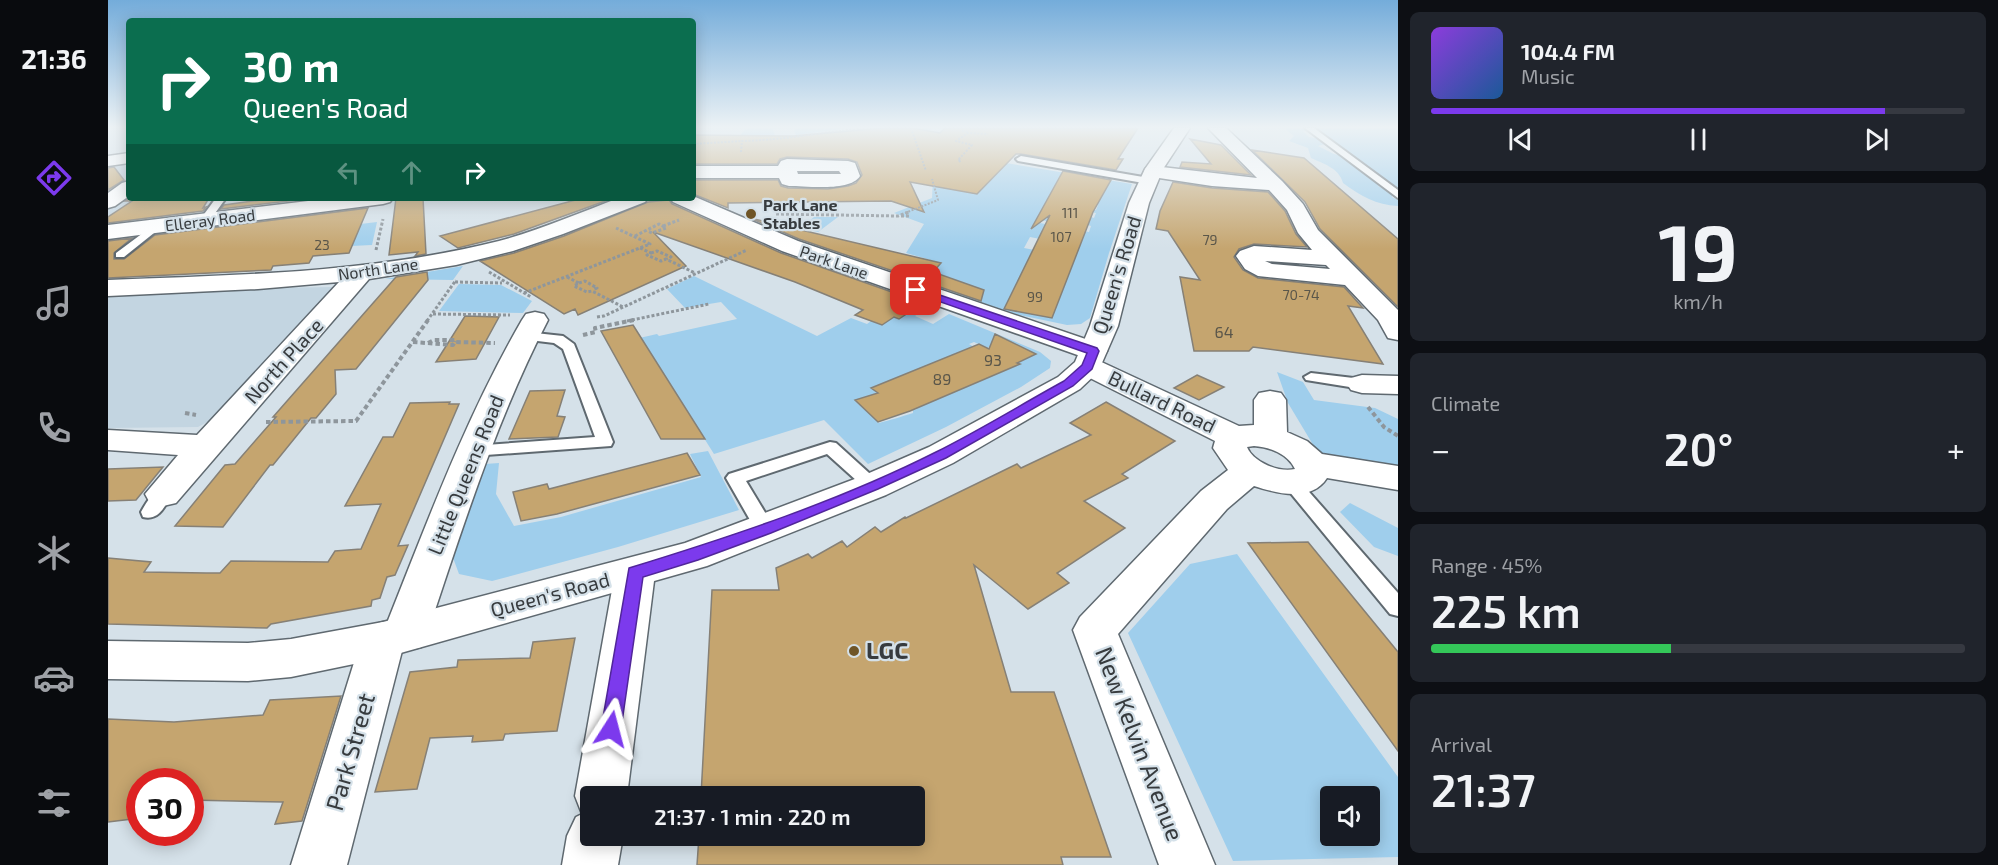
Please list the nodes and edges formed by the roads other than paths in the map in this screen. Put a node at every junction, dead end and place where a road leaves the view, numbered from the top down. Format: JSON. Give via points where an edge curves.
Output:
{"nodes":[{"id":1,"x":1089,"y":168,"type":"edge"},
{"id":2,"x":1156,"y":168,"type":"edge"},
{"id":3,"x":1259,"y":168,"type":"edge"},
{"id":4,"x":1363,"y":168,"type":"edge"},
{"id":5,"x":696,"y":172,"type":"edge"},
{"id":6,"x":788,"y":172,"type":"dead end"},
{"id":7,"x":1151,"y":177,"type":"junction"},
{"id":8,"x":1275,"y":184,"type":"junction"},
{"id":9,"x":126,"y":189,"type":"edge"},
{"id":10,"x":1398,"y":195,"type":"edge"},
{"id":11,"x":219,"y":201,"type":"edge"},
{"id":12,"x":630,"y":201,"type":"edge"},
{"id":13,"x":687,"y":201,"type":"edge"},
{"id":14,"x":108,"y":202,"type":"edge"},
{"id":15,"x":384,"y":207,"type":"edge"},
{"id":16,"x":204,"y":221,"type":"junction"},
{"id":17,"x":155,"y":227,"type":"junction"},
{"id":18,"x":108,"y":232,"type":"edge"},
{"id":19,"x":120,"y":255,"type":"dead end"},
{"id":20,"x":1333,"y":258,"type":"junction"},
{"id":21,"x":367,"y":273,"type":"junction"},
{"id":22,"x":1352,"y":278,"type":"junction"},
{"id":23,"x":108,"y":288,"type":"edge"},
{"id":24,"x":527,"y":322,"type":"joint"},
{"id":25,"x":1398,"y":332,"type":"edge"},
{"id":26,"x":1090,"y":358,"type":"junction"},
{"id":27,"x":1311,"y":377,"type":"dead end"},
{"id":28,"x":1380,"y":386,"type":"edge"},
{"id":29,"x":1270,"y":400,"type":"dead end"},
{"id":30,"x":1271,"y":437,"type":"junction"},
{"id":31,"x":108,"y":440,"type":"edge"},
{"id":32,"x":204,"y":446,"type":"junction"},
{"id":33,"x":472,"y":451,"type":"junction"},
{"id":34,"x":1243,"y":454,"type":"junction"},
{"id":35,"x":1301,"y":473,"type":"junction"},
{"id":36,"x":1398,"y":478,"type":"edge"},
{"id":37,"x":873,"y":486,"type":"junction"},
{"id":38,"x":157,"y":503,"type":"dead end"},
{"id":39,"x":765,"y":529,"type":"junction"},
{"id":40,"x":635,"y":573,"type":"junction"},
{"id":41,"x":1398,"y":608,"type":"edge"},
{"id":42,"x":394,"y":637,"type":"junction"},
{"id":43,"x":108,"y":660,"type":"edge"},
{"id":44,"x":602,"y":786,"type":"edge"},
{"id":45,"x":593,"y":846,"type":"edge"},
{"id":46,"x":319,"y":865,"type":"edge"},
{"id":47,"x":590,"y":865,"type":"edge"},
{"id":48,"x":1187,"y":865,"type":"edge"}],
"edges":[{"from":1,"to":7,"type":"lane"},
{"from":2,"to":7,"type":"street","name":"Queen's Road"},
{"from":3,"to":8,"type":"street"},
{"from":4,"to":10,"type":"lane"},
{"from":5,"to":6,"type":"street"},
{"from":7,"to":8,"type":"street"},
{"from":7,"to":26,"type":"street","name":"Queen's Road","via":[[1120,264],[1104,326]]},
{"from":8,"to":20,"type":"street","via":[[1296,208],[1309,233]]},
{"from":9,"to":14,"type":"street"},
{"from":11,"to":16,"type":"lane"},
{"from":12,"to":21,"type":"street","name":"North Lane","via":[[507,246]]},
{"from":13,"to":26,"type":"street","name":"Park Lane","via":[[771,239]]},
{"from":15,"to":16,"type":"street","name":"Elleray Road"},
{"from":16,"to":17,"type":"street","name":"Elleray Road"},
{"from":17,"to":18,"type":"street","name":"Elleray Road"},
{"from":17,"to":19,"type":"lane"},
{"from":20,"to":22,"type":"street"},
{"from":20,"to":22,"type":"street","via":[[1254,253],[1248,256],[1252,264],[1267,272]]},
{"from":21,"to":23,"type":"street","name":"North Lane"},
{"from":21,"to":32,"type":"street","name":"North Place"},
{"from":22,"to":25,"type":"street","via":[[1390,317]]},
{"from":24,"to":33,"type":"street","name":"Little Queens Road"},
{"from":24,"to":33,"type":"lane","via":[[570,347],[605,442]]},
{"from":26,"to":34,"type":"street","name":"Bullard Road"},
{"from":26,"to":37,"type":"street","name":"Queen's Road","via":[[1069,383],[941,455]]},
{"from":27,"to":28,"type":"lane"},
{"from":29,"to":30,"type":"street"},
{"from":30,"to":34,"type":"street","via":[[1257,435]]},
{"from":30,"to":35,"type":"street","via":[[1296,448]]},
{"from":31,"to":32,"type":"street"},
{"from":32,"to":38,"type":"street","name":"North Place"},
{"from":33,"to":42,"type":"street","name":"Little Queens Road"},
{"from":34,"to":35,"type":"street","name":"Bullard Road","via":[[1273,480]]},
{"from":34,"to":48,"type":"street","name":"New Kelvin Avenue","via":[[1214,500],[1095,630]]},
{"from":35,"to":36,"type":"street","name":"Bullard Road"},
{"from":35,"to":41,"type":"lane"},
{"from":37,"to":39,"type":"street","name":"Queen's Road"},
{"from":37,"to":39,"type":"lane","via":[[830,447],[735,478]]},
{"from":39,"to":40,"type":"street","name":"Queen's Road"},
{"from":40,"to":42,"type":"street","name":"Queen's Road"},
{"from":40,"to":44,"type":"street"},
{"from":42,"to":43,"type":"street","name":"Queen's Road","via":[[291,658],[248,662]]},
{"from":42,"to":46,"type":"street","name":"Park Street"},
{"from":45,"to":47,"type":"street"}]}
